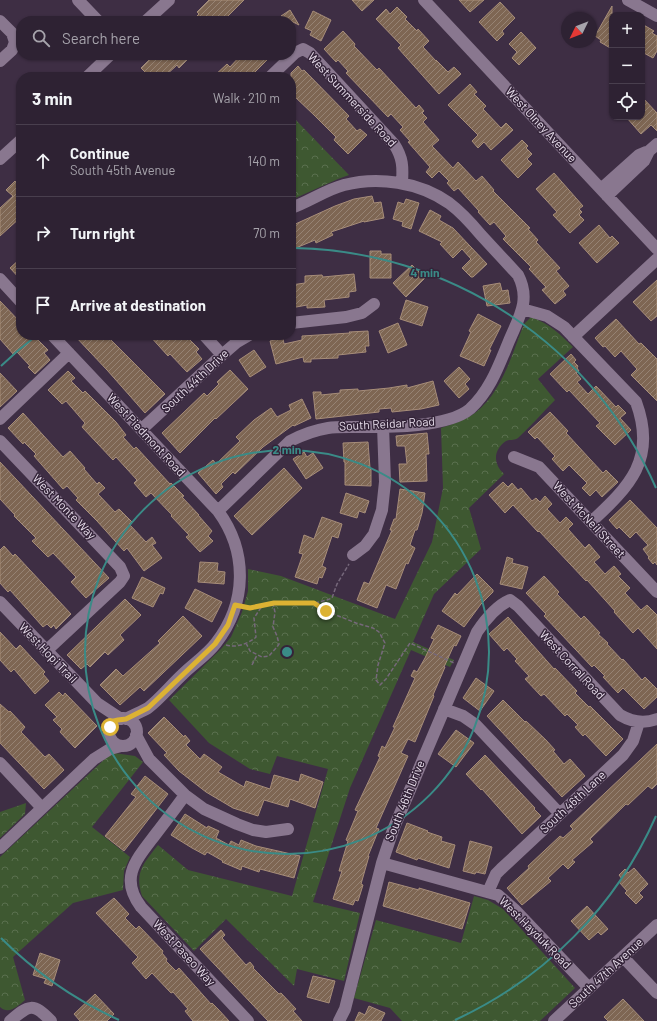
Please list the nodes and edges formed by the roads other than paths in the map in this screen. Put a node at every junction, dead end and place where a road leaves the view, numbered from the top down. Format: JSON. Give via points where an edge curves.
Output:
{"nodes":[{"id":1,"x":78,"y":0,"type":"edge"},
{"id":2,"x":169,"y":0,"type":"edge"},
{"id":3,"x":424,"y":0,"type":"edge"},
{"id":4,"x":628,"y":0,"type":"edge"},
{"id":5,"x":93,"y":16,"type":"edge"},
{"id":6,"x":151,"y":16,"type":"edge"},
{"id":7,"x":657,"y":16,"type":"edge"},
{"id":8,"x":0,"y":21,"type":"edge"},
{"id":9,"x":296,"y":52,"type":"edge"},
{"id":10,"x":105,"y":60,"type":"edge"},
{"id":11,"x":288,"y":60,"type":"edge"},
{"id":12,"x":0,"y":61,"type":"edge"},
{"id":13,"x":92,"y":72,"type":"edge"},
{"id":14,"x":275,"y":72,"type":"edge"},
{"id":15,"x":16,"y":145,"type":"edge"},
{"id":16,"x":653,"y":147,"type":"edge"},
{"id":17,"x":0,"y":159,"type":"edge"},
{"id":18,"x":402,"y":183,"type":"junction"},
{"id":19,"x":604,"y":192,"type":"junction"},
{"id":20,"x":296,"y":207,"type":"edge"},
{"id":21,"x":657,"y":250,"type":"edge"},
{"id":22,"x":657,"y":259,"type":"edge"},
{"id":23,"x":0,"y":279,"type":"edge"},
{"id":24,"x":16,"y":297,"type":"edge"},
{"id":25,"x":374,"y":304,"type":"dead end"},
{"id":26,"x":522,"y":308,"type":"junction"},
{"id":27,"x":296,"y":322,"type":"edge"},
{"id":28,"x":573,"y":337,"type":"junction"},
{"id":29,"x":57,"y":340,"type":"edge"},
{"id":30,"x":208,"y":340,"type":"edge"},
{"id":31,"x":240,"y":340,"type":"edge"},
{"id":32,"x":69,"y":353,"type":"junction"},
{"id":33,"x":222,"y":355,"type":"junction"},
{"id":34,"x":0,"y":419,"type":"edge"},
{"id":35,"x":383,"y":426,"type":"junction"},
{"id":36,"x":142,"y":430,"type":"junction"},
{"id":37,"x":0,"y":441,"type":"edge"},
{"id":38,"x":654,"y":444,"type":"edge"},
{"id":39,"x":514,"y":457,"type":"dead end"},
{"id":40,"x":218,"y":511,"type":"junction"},
{"id":41,"x":591,"y":522,"type":"junction"},
{"id":42,"x":353,"y":555,"type":"road end"},
{"id":43,"x":657,"y":592,"type":"edge"},
{"id":44,"x":510,"y":600,"type":"joint"},
{"id":45,"x":0,"y":602,"type":"edge"},
{"id":46,"x":46,"y":651,"type":"junction"},
{"id":47,"x":96,"y":703,"type":"junction"},
{"id":48,"x":148,"y":708,"type":"junction"},
{"id":49,"x":444,"y":709,"type":"junction"},
{"id":50,"x":124,"y":719,"type":"junction"},
{"id":51,"x":657,"y":719,"type":"edge"},
{"id":52,"x":639,"y":722,"type":"junction"},
{"id":53,"x":110,"y":730,"type":"junction"},
{"id":54,"x":136,"y":733,"type":"junction"},
{"id":55,"x":122,"y":746,"type":"junction"},
{"id":56,"x":94,"y":759,"type":"junction"},
{"id":57,"x":149,"y":760,"type":"junction"},
{"id":58,"x":0,"y":763,"type":"edge"},
{"id":59,"x":185,"y":795,"type":"junction"},
{"id":60,"x":42,"y":808,"type":"junction"},
{"id":61,"x":560,"y":814,"type":"junction"},
{"id":62,"x":288,"y":829,"type":"dead end"},
{"id":63,"x":0,"y":848,"type":"edge"},
{"id":64,"x":382,"y":863,"type":"junction"},
{"id":65,"x":488,"y":892,"type":"junction"},
{"id":66,"x":657,"y":925,"type":"edge"},
{"id":67,"x":623,"y":957,"type":"junction"},
{"id":68,"x":589,"y":988,"type":"junction"},
{"id":69,"x":657,"y":992,"type":"edge"},
{"id":70,"x":10,"y":1021,"type":"edge"},
{"id":71,"x":51,"y":1021,"type":"edge"},
{"id":72,"x":248,"y":1021,"type":"edge"},
{"id":73,"x":339,"y":1021,"type":"edge"},
{"id":74,"x":554,"y":1021,"type":"edge"}],
"edges":[{"from":1,"to":5,"type":"street"},
{"from":2,"to":6,"type":"street"},
{"from":3,"to":19,"type":"street","name":"West Olney Avenue"},
{"from":4,"to":7,"type":"street"},
{"from":8,"to":12,"type":"street","via":[[12,33],[15,42],[12,50]]},
{"from":9,"to":18,"type":"street","name":"West Summerside Road","via":[[303,49],[310,53],[394,144],[402,163]]},
{"from":10,"to":13,"type":"street"},
{"from":11,"to":14,"type":"street","name":"West Summerside Road"},
{"from":15,"to":17,"type":"street"},
{"from":16,"to":19,"type":"street","via":[[644,161]]},
{"from":18,"to":20,"type":"street","via":[[373,181],[342,185]]},
{"from":18,"to":26,"type":"street","name":"South Reidar Road","via":[[432,193],[456,209],[518,275],[523,284]]},
{"from":19,"to":21,"type":"street","name":"West Olney Avenue"},
{"from":22,"to":28,"type":"street"},
{"from":23,"to":24,"type":"street"},
{"from":25,"to":27,"type":"street","via":[[362,312],[346,317]]},
{"from":26,"to":28,"type":"street","via":[[551,318]]},
{"from":26,"to":35,"type":"street","name":"South Reidar Road","via":[[495,374],[486,390],[469,410],[443,421]]},
{"from":28,"to":38,"type":"street","via":[[636,402],[643,413]]},
{"from":29,"to":32,"type":"street","name":"West Piedmont Road"},
{"from":30,"to":33,"type":"street"},
{"from":31,"to":33,"type":"street","name":"South 44th Drive"},
{"from":32,"to":34,"type":"street"},
{"from":32,"to":36,"type":"street","name":"West Piedmont Road"},
{"from":33,"to":36,"type":"street","name":"South 44th Drive"},
{"from":35,"to":40,"type":"street","name":"South Reidar Road","via":[[327,428],[290,441]]},
{"from":35,"to":42,"type":"street","via":[[385,482],[382,510],[374,534],[365,546]]},
{"from":36,"to":40,"type":"street","name":"West Piedmont Road"},
{"from":37,"to":46,"type":"street","name":"West Monte Way","via":[[120,567],[124,576]]},
{"from":38,"to":41,"type":"street","via":[[638,476]]},
{"from":39,"to":41,"type":"street","name":"West McNeil Street","via":[[539,467]]},
{"from":40,"to":48,"type":"street","name":"West Piedmont Road","via":[[228,524],[239,559],[240,574],[235,605],[228,625],[218,641]]},
{"from":41,"to":43,"type":"street","name":"West McNeil Street"},
{"from":44,"to":49,"type":"street","name":"South 46th Drive","via":[[503,603],[477,632]]},
{"from":44,"to":52,"type":"street","name":"West Corral Road","via":[[614,711],[625,719]]},
{"from":45,"to":46,"type":"street","name":"West Hopi Trail"},
{"from":46,"to":47,"type":"street","name":"West Hopi Trail"},
{"from":47,"to":50,"type":"street","name":"West Hopi Trail"},
{"from":47,"to":53,"type":"street","name":"West Hopi Trail"},
{"from":48,"to":50,"type":"street"},
{"from":48,"to":54,"type":"street"},
{"from":49,"to":61,"type":"street","via":[[463,716],[476,725]]},
{"from":49,"to":64,"type":"street","name":"South 46th Drive","via":[[398,816]]},
{"from":50,"to":53,"type":"street","via":[[114,721]]},
{"from":50,"to":54,"type":"street","name":"West Hopi Trail","via":[[133,724]]},
{"from":51,"to":52,"type":"street"},
{"from":52,"to":61,"type":"street","name":"South 46th Lane","via":[[633,741],[624,755]]},
{"from":53,"to":55,"type":"street","name":"West Hopi Trail","via":[[112,742]]},
{"from":53,"to":56,"type":"street"},
{"from":54,"to":55,"type":"street","via":[[132,742]]},
{"from":54,"to":57,"type":"street","name":"West Hopi Trail"},
{"from":55,"to":56,"type":"street","via":[[110,749]]},
{"from":55,"to":57,"type":"street","name":"West Hopi Trail","via":[[130,747]]},
{"from":56,"to":60,"type":"street"},
{"from":57,"to":59,"type":"street","name":"West Hopi Trail"},
{"from":58,"to":60,"type":"street"},
{"from":59,"to":62,"type":"street","name":"West Hopi Trail","via":[[209,811],[248,828],[266,832]]},
{"from":59,"to":72,"type":"street","name":"West Paseo Way","via":[[136,860],[131,890],[141,907]]},
{"from":60,"to":63,"type":"street"},
{"from":61,"to":65,"type":"street","name":"South 46th Lane","via":[[496,874]]},
{"from":64,"to":65,"type":"street","name":"West Hayduk Road"},
{"from":64,"to":73,"type":"street","name":"South 46th Drive","via":[[345,1009]]},
{"from":65,"to":68,"type":"street","name":"West Hayduk Road","via":[[498,895],[507,902]]},
{"from":66,"to":67,"type":"street","name":"South 47th Avenue"},
{"from":67,"to":68,"type":"street","name":"South 47th Avenue"},
{"from":67,"to":69,"type":"street"},
{"from":68,"to":74,"type":"street","name":"South 47th Avenue"},
{"from":70,"to":71,"type":"street","via":[[22,1011],[33,1007],[39,1009]]}]}
